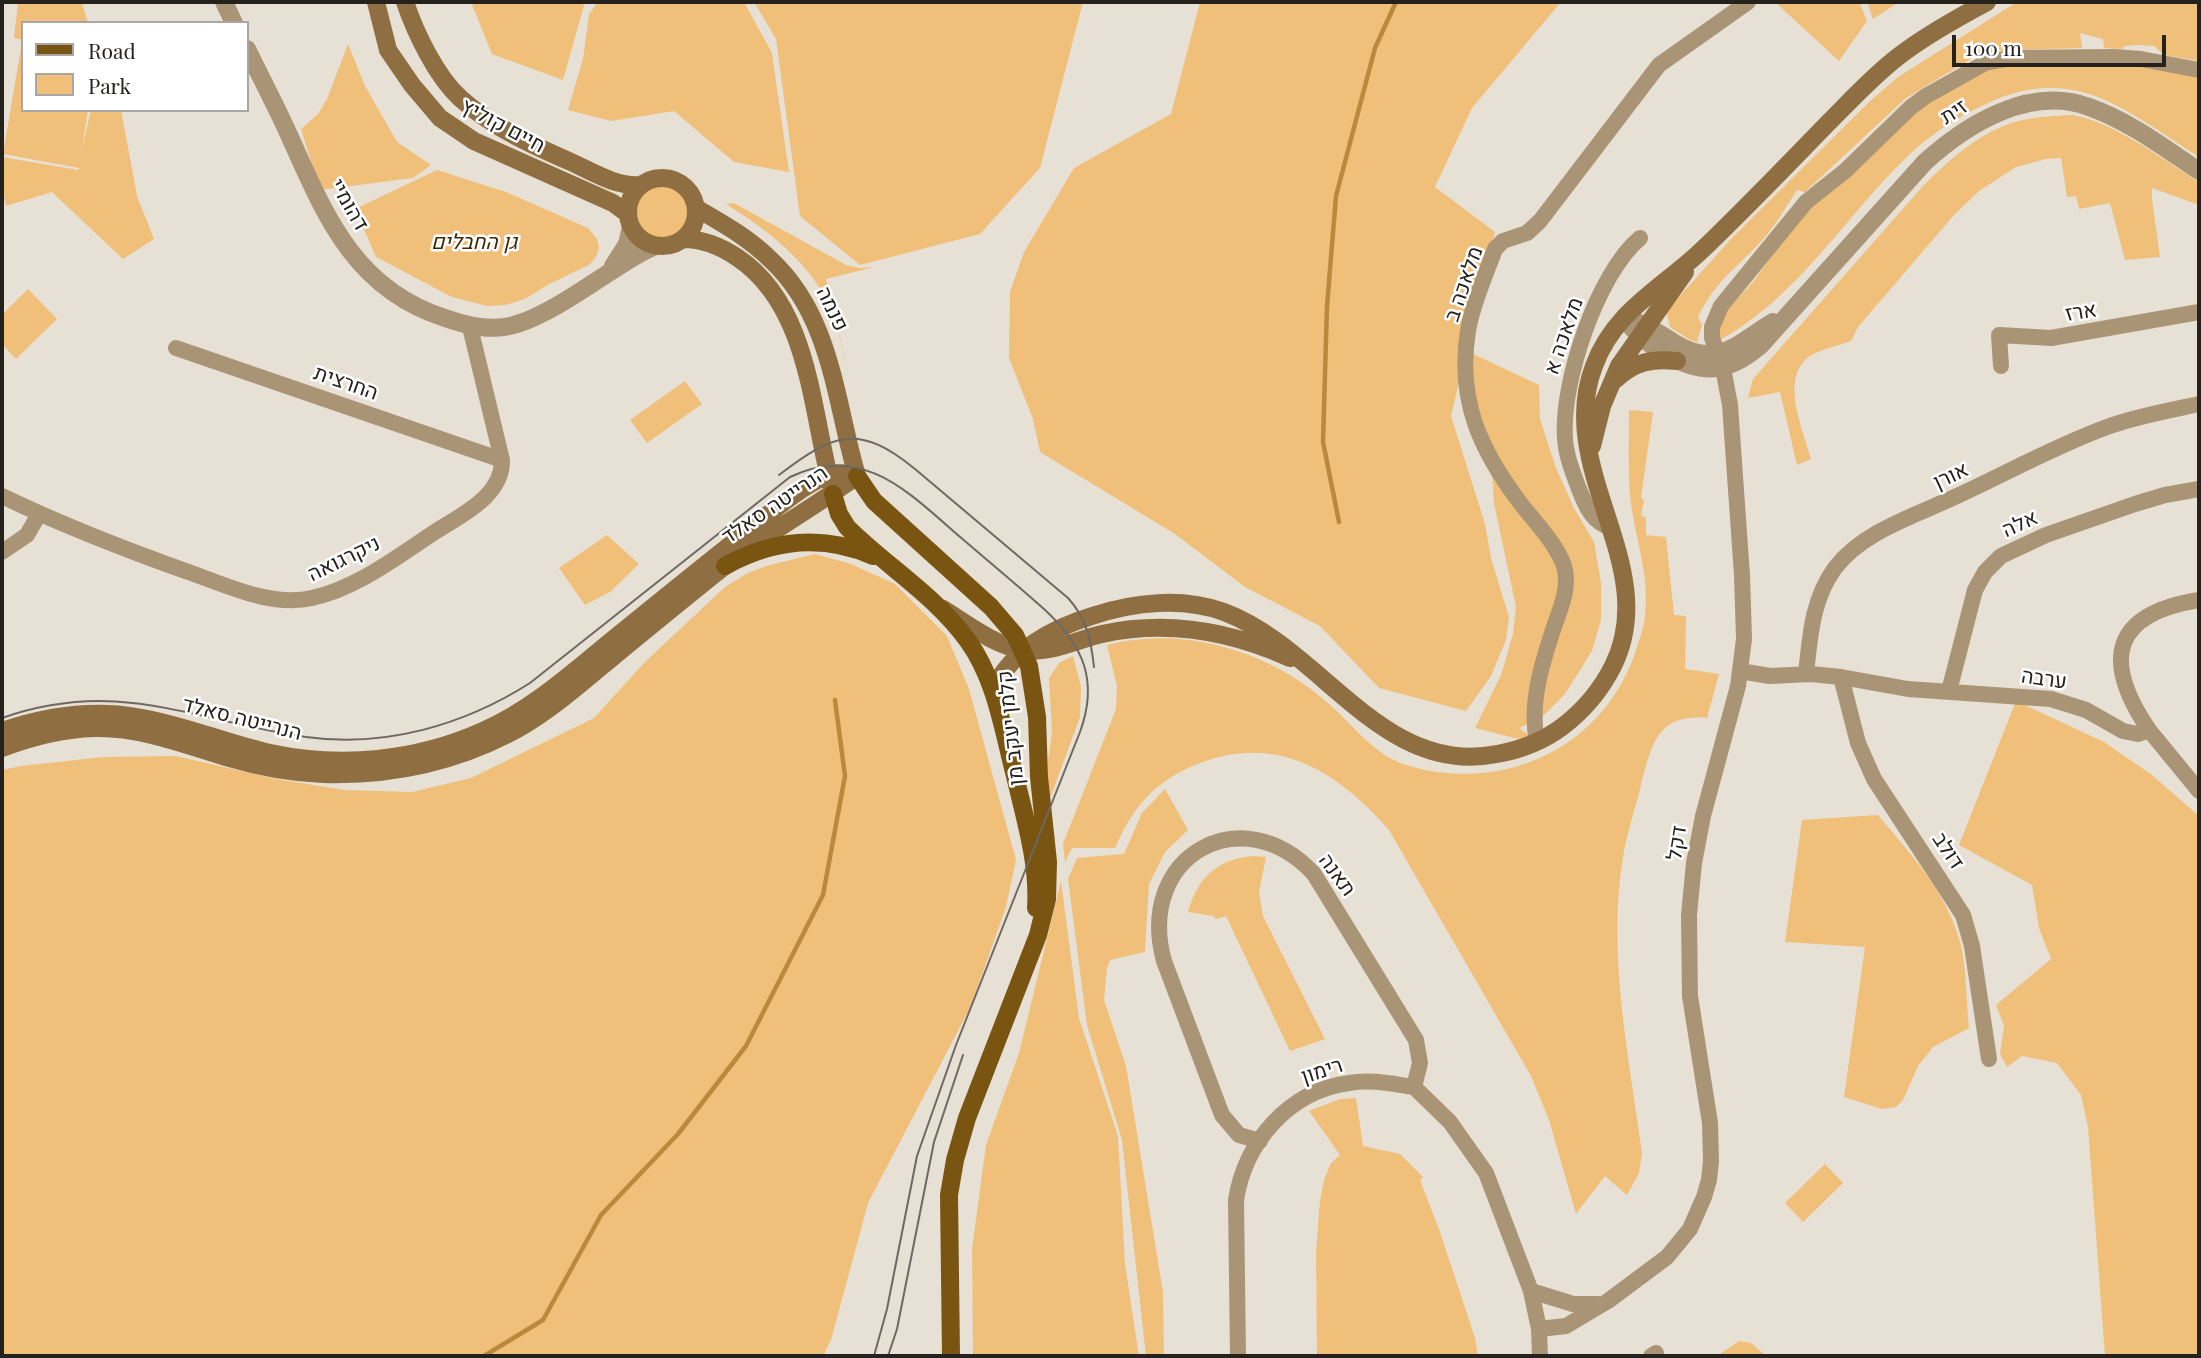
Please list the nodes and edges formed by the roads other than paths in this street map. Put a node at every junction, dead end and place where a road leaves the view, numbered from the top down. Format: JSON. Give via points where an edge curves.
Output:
{"nodes":[{"id":1,"x":224,"y":2,"type":"edge"},
{"id":2,"x":376,"y":2,"type":"edge"},
{"id":3,"x":405,"y":2,"type":"edge"},
{"id":4,"x":1748,"y":2,"type":"edge"},
{"id":5,"x":1987,"y":2,"type":"edge"},
{"id":6,"x":233,"y":21,"type":"edge"},
{"id":7,"x":248,"y":51,"type":"edge"},
{"id":8,"x":2199,"y":70,"type":"edge"},
{"id":9,"x":2199,"y":171,"type":"edge"},
{"id":10,"x":641,"y":186,"type":"junction"},
{"id":11,"x":696,"y":208,"type":"junction"},
{"id":12,"x":629,"y":220,"type":"junction"},
{"id":13,"x":1640,"y":238,"type":"dead end"},
{"id":14,"x":683,"y":239,"type":"junction"},
{"id":15,"x":656,"y":246,"type":"junction"},
{"id":16,"x":1697,"y":255,"type":"junction"},
{"id":17,"x":607,"y":275,"type":"junction"},
{"id":18,"x":2199,"y":312,"type":"edge"},
{"id":19,"x":1624,"y":318,"type":"junction"},
{"id":20,"x":470,"y":327,"type":"junction"},
{"id":21,"x":1642,"y":330,"type":"junction"},
{"id":22,"x":176,"y":348,"type":"dead end"},
{"id":23,"x":1677,"y":361,"type":"junction"},
{"id":24,"x":1720,"y":361,"type":"junction"},
{"id":25,"x":2001,"y":366,"type":"dead end"},
{"id":26,"x":1610,"y":385,"type":"junction"},
{"id":27,"x":2199,"y":404,"type":"edge"},
{"id":28,"x":1589,"y":458,"type":"junction"},
{"id":29,"x":502,"y":460,"type":"junction"},
{"id":30,"x":828,"y":474,"type":"junction"},
{"id":31,"x":858,"y":476,"type":"junction"},
{"id":32,"x":2199,"y":489,"type":"edge"},
{"id":33,"x":833,"y":494,"type":"junction"},
{"id":34,"x":2,"y":496,"type":"edge"},
{"id":35,"x":39,"y":514,"type":"junction"},
{"id":36,"x":1611,"y":528,"type":"junction"},
{"id":37,"x":2,"y":552,"type":"edge"},
{"id":38,"x":724,"y":566,"type":"junction"},
{"id":39,"x":891,"y":566,"type":"junction"},
{"id":40,"x":2199,"y":600,"type":"edge"},
{"id":41,"x":934,"y":604,"type":"junction"},
{"id":42,"x":1024,"y":650,"type":"junction"},
{"id":43,"x":1740,"y":671,"type":"junction"},
{"id":44,"x":1319,"y":674,"type":"junction"},
{"id":45,"x":1807,"y":674,"type":"junction"},
{"id":46,"x":1841,"y":677,"type":"junction"},
{"id":47,"x":993,"y":689,"type":"junction"},
{"id":48,"x":1950,"y":691,"type":"junction"},
{"id":49,"x":2149,"y":730,"type":"junction"},
{"id":50,"x":2,"y":731,"type":"edge"},
{"id":51,"x":1537,"y":742,"type":"junction"},
{"id":52,"x":2,"y":748,"type":"edge"},
{"id":53,"x":2199,"y":791,"type":"edge"},
{"id":54,"x":1030,"y":957,"type":"junction"},
{"id":55,"x":1989,"y":1059,"type":"dead end"},
{"id":56,"x":1414,"y":1087,"type":"junction"},
{"id":57,"x":1260,"y":1140,"type":"junction"},
{"id":58,"x":1531,"y":1291,"type":"junction"},
{"id":59,"x":1607,"y":1302,"type":"junction"},
{"id":60,"x":1539,"y":1329,"type":"junction"},
{"id":61,"x":951,"y":1356,"type":"edge"},
{"id":62,"x":1238,"y":1356,"type":"edge"},
{"id":63,"x":1540,"y":1356,"type":"edge"}],
"edges":[{"from":1,"to":6,"type":"street"},
{"from":2,"to":12,"type":"main road","name":"חיים קוליץ","via":[[388,50],[440,118],[474,141],[613,203]]},
{"from":3,"to":10,"type":"main road","name":"חיים קוליץ","via":[[413,26],[447,82],[482,116],[620,184]]},
{"from":4,"to":51,"type":"street","name":"מלאכה ב","via":[[1665,59],[1540,221],[1495,249],[1468,330],[1466,381],[1485,451],[1563,561],[1566,572],[1538,689],[1533,724]]},
{"from":5,"to":16,"type":"main road","via":[[1896,58]]},
{"from":7,"to":20,"type":"street","name":"דהומיי","via":[[324,213],[347,248],[408,303]]},
{"from":8,"to":24,"type":"street","name":"דקל","via":[[2114,57],[2010,58],[1985,63],[1926,96],[1805,202],[1721,306],[1712,338]]},
{"from":9,"to":24,"type":"street","name":"זית","via":[[2131,127],[2086,106],[2040,101],[1991,116],[1925,162],[1786,315],[1731,349]]},
{"from":10,"to":11,"type":"main road","via":[[657,179],[673,180],[687,189]]},
{"from":10,"to":12,"type":"main road","via":[[632,196]]},
{"from":11,"to":14,"type":"main road","via":[[694,224]]},
{"from":11,"to":31,"type":"main road","name":"פנמה","via":[[765,253],[806,303],[827,353]]},
{"from":12,"to":15,"type":"main road","via":[[641,239]]},
{"from":12,"to":17,"type":"street","via":[[625,247]]},
{"from":13,"to":36,"type":"street","name":"מלאכה א","via":[[1610,273],[1574,363],[1566,408],[1565,442],[1581,495],[1599,524]]},
{"from":14,"to":15,"type":"main road"},
{"from":14,"to":30,"type":"main road","name":"פנמה","via":[[709,243],[734,256],[778,299],[801,349]]},
{"from":15,"to":17,"type":"street"},
{"from":16,"to":19,"type":"main road"},
{"from":16,"to":21,"type":"main road"},
{"from":17,"to":20,"type":"street","via":[[520,323]]},
{"from":18,"to":25,"type":"street","name":"ארז","via":[[2052,338],[1999,335]]},
{"from":19,"to":21,"type":"street"},
{"from":19,"to":28,"type":"main road","via":[[1603,345],[1589,381],[1584,420]]},
{"from":20,"to":29,"type":"street"},
{"from":21,"to":23,"type":"street"},
{"from":21,"to":24,"type":"street"},
{"from":21,"to":26,"type":"main road"},
{"from":22,"to":29,"type":"street","name":"החרצית"},
{"from":23,"to":24,"type":"street","via":[[1697,369]]},
{"from":23,"to":26,"type":"main road","via":[[1643,362]]},
{"from":24,"to":43,"type":"street","name":"דקל","via":[[1730,405],[1744,596]]},
{"from":26,"to":28,"type":"main road"},
{"from":27,"to":45,"type":"street","name":"אורן","via":[[2079,438],[1857,547],[1834,569],[1820,596]]},
{"from":28,"to":36,"type":"main road"},
{"from":29,"to":35,"type":"street","name":"ניקרגואה","via":[[499,479],[470,510],[364,577],[312,598],[273,598],[243,591]]},
{"from":30,"to":31,"type":"main road","name":"הנרייטה סאלד"},
{"from":30,"to":33,"type":"main road","name":"פנמה"},
{"from":30,"to":50,"type":"main road","name":"הנרייטה סאלד","via":[[707,562],[536,701],[455,742],[388,759],[353,761],[269,752],[173,725],[105,713],[42,719]]},
{"from":31,"to":33,"type":"main road","name":"הנרייטה סאלד"},
{"from":31,"to":42,"type":"main road","name":"קלמן יעקב מן","via":[[874,501],[992,607]]},
{"from":32,"to":48,"type":"street","name":"אלה","via":[[2165,495],[2046,534],[2001,556],[1975,590]]},
{"from":33,"to":38,"type":"main road","name":"הנרייטה סאלד"},
{"from":33,"to":39,"type":"main road","name":"קלמן יעקב מן","via":[[847,527]]},
{"from":34,"to":35,"type":"street","name":"ניקרגואה"},
{"from":35,"to":37,"type":"street","via":[[27,535]]},
{"from":36,"to":51,"type":"main road","via":[[1626,589],[1625,634],[1618,656],[1593,697],[1558,730]]},
{"from":38,"to":39,"type":"main road","via":[[764,549],[807,542],[848,547]]},
{"from":38,"to":52,"type":"main road","name":"הנרייטה סאלד","via":[[538,715],[478,748],[436,761],[393,770],[320,774],[275,769],[139,733],[96,728],[54,733]]},
{"from":39,"to":41,"type":"main road","name":"קלמן יעקב מן"},
{"from":40,"to":49,"type":"street","via":[[2154,612],[2134,626],[2122,646],[2125,689]]},
{"from":41,"to":42,"type":"main road","via":[[994,639]]},
{"from":41,"to":47,"type":"main road","name":"קלמן יעקב מן","via":[[968,641]]},
{"from":42,"to":44,"type":"main road","via":[[1050,650],[1130,629],[1184,628],[1258,646]]},
{"from":42,"to":44,"type":"main road","via":[[1049,632],[1098,614],[1183,603],[1221,611],[1250,624]]},
{"from":42,"to":47,"type":"main road"},
{"from":42,"to":54,"type":"main road","name":"קלמן יעקב מן","via":[[1037,717],[1048,883]]},
{"from":43,"to":45,"type":"street","name":"ערבה","via":[[1770,676]]},
{"from":43,"to":59,"type":"street","name":"דקל","via":[[1703,816],[1689,915],[1690,996],[1710,1123],[1709,1180],[1698,1214],[1679,1244]]},
{"from":44,"to":51,"type":"main road","via":[[1385,729],[1433,753],[1491,756]]},
{"from":45,"to":46,"type":"street","name":"ערבה"},
{"from":46,"to":48,"type":"street","name":"ערבה"},
{"from":46,"to":55,"type":"street","name":"דולב","via":[[1858,743],[1874,779],[1963,915]]},
{"from":47,"to":54,"type":"main road","name":"קלמן יעקב מן","via":[[1035,872]]},
{"from":48,"to":49,"type":"street","name":"ערבה","via":[[2058,701],[2086,710],[2123,731],[2138,734]]},
{"from":49,"to":53,"type":"street"},
{"from":54,"to":61,"type":"main road","name":"קלמן יעקב מן","via":[[967,1118],[948,1195]]},
{"from":56,"to":57,"type":"street","name":"רימון","via":[[1369,1081],[1327,1088],[1285,1111]]},
{"from":56,"to":57,"type":"street","name":"תאנה","via":[[1420,1063],[1416,1040],[1314,874],[1295,856],[1271,844],[1244,839],[1215,843],[1189,857],[1172,876],[1159,910],[1159,935],[1164,961],[1222,1115],[1239,1135]]},
{"from":56,"to":58,"type":"street","via":[[1450,1122],[1486,1173]]},
{"from":57,"to":62,"type":"street","via":[[1243,1168],[1236,1200]]},
{"from":58,"to":59,"type":"street","via":[[1573,1304]]},
{"from":58,"to":60,"type":"street"},
{"from":59,"to":60,"type":"street","name":"דקל","via":[[1566,1326]]},
{"from":60,"to":63,"type":"street"}]}
